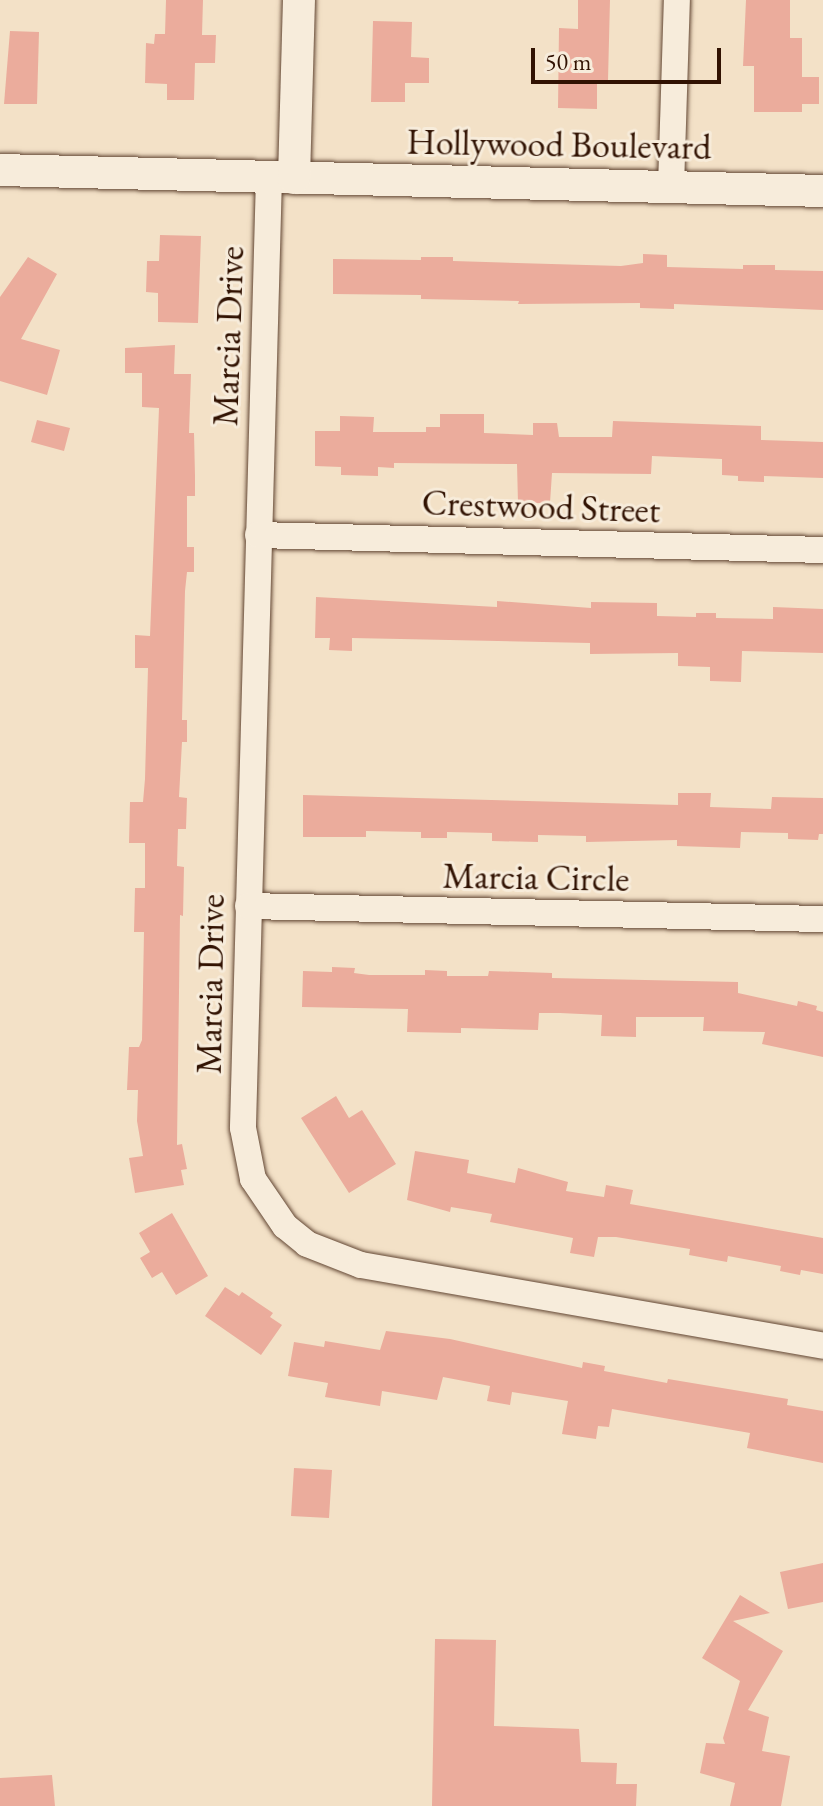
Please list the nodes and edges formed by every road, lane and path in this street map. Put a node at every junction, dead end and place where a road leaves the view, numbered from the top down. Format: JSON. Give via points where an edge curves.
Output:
{"nodes":[{"id":1,"x":299,"y":0,"type":"edge"},
{"id":2,"x":677,"y":0,"type":"edge"},
{"id":3,"x":0,"y":170,"type":"edge"},
{"id":4,"x":282,"y":178,"type":"junction"},
{"id":5,"x":671,"y":187,"type":"junction"},
{"id":6,"x":823,"y":191,"type":"edge"},
{"id":7,"x":258,"y":535,"type":"junction"},
{"id":8,"x":823,"y":550,"type":"edge"},
{"id":9,"x":248,"y":906,"type":"junction"},
{"id":10,"x":823,"y":919,"type":"edge"},
{"id":11,"x":823,"y":1346,"type":"edge"}],
"edges":[{"from":1,"to":4,"type":"street"},
{"from":2,"to":5,"type":"street"},
{"from":3,"to":4,"type":"street","name":"Hollywood Boulevard"},
{"from":4,"to":5,"type":"street","name":"Hollywood Boulevard"},
{"from":4,"to":7,"type":"street","name":"Marcia Drive"},
{"from":5,"to":6,"type":"street","name":"Hollywood Boulevard"},
{"from":7,"to":8,"type":"street","name":"Crestwood Street"},
{"from":7,"to":9,"type":"street","name":"Marcia Drive"},
{"from":9,"to":10,"type":"street","name":"Marcia Circle"},
{"from":9,"to":11,"type":"street","name":"Marcia Drive","via":[[243,1128],[247,1162],[267,1204],[307,1244],[361,1265]]}]}
